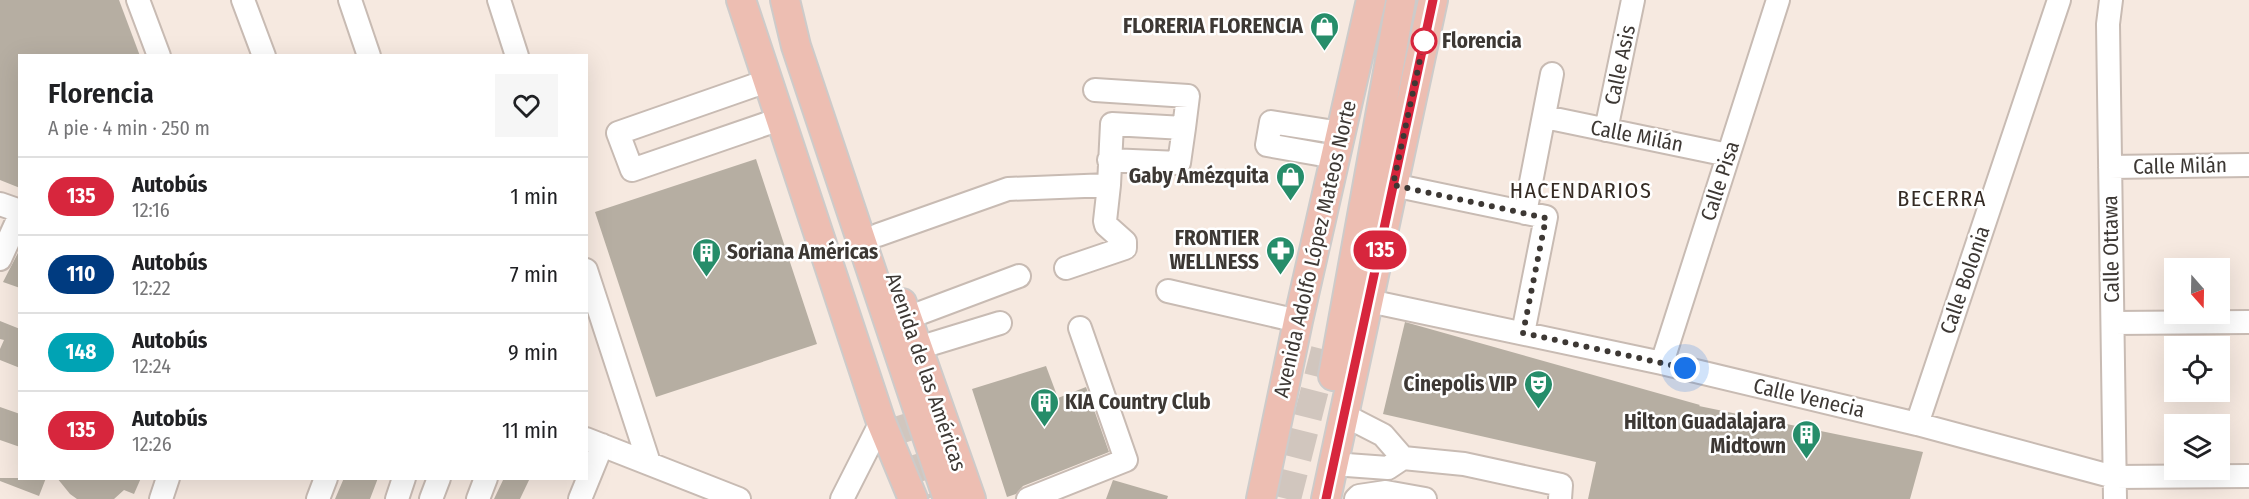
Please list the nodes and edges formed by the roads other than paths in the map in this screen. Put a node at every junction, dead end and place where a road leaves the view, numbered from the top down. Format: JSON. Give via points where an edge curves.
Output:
{"nodes":[{"id":1,"x":138,"y":0,"type":"edge"},
{"id":2,"x":243,"y":0,"type":"edge"},
{"id":3,"x":350,"y":0,"type":"edge"},
{"id":4,"x":499,"y":0,"type":"edge"},
{"id":5,"x":741,"y":0,"type":"edge"},
{"id":6,"x":757,"y":0,"type":"edge"},
{"id":7,"x":1371,"y":0,"type":"edge"},
{"id":8,"x":1401,"y":0,"type":"edge"},
{"id":9,"x":1433,"y":0,"type":"edge"},
{"id":10,"x":1633,"y":0,"type":"edge"},
{"id":11,"x":1778,"y":0,"type":"edge"},
{"id":12,"x":2059,"y":0,"type":"edge"},
{"id":13,"x":2111,"y":0,"type":"edge"},
{"id":14,"x":787,"y":5,"type":"edge"},
{"id":15,"x":158,"y":54,"type":"edge"},
{"id":16,"x":263,"y":54,"type":"edge"},
{"id":17,"x":368,"y":54,"type":"edge"},
{"id":18,"x":516,"y":54,"type":"edge"},
{"id":19,"x":1552,"y":74,"type":"dead end"},
{"id":20,"x":1387,"y":78,"type":"junction"},
{"id":21,"x":767,"y":81,"type":"junction"},
{"id":22,"x":1095,"y":90,"type":"dead end"},
{"id":23,"x":1545,"y":117,"type":"junction"},
{"id":24,"x":780,"y":119,"type":"junction"},
{"id":25,"x":1184,"y":128,"type":"junction"},
{"id":26,"x":1606,"y":130,"type":"junction"},
{"id":27,"x":1728,"y":155,"type":"junction"},
{"id":28,"x":1109,"y":160,"type":"junction"},
{"id":29,"x":2249,"y":165,"type":"edge"},
{"id":30,"x":2110,"y":166,"type":"junction"},
{"id":31,"x":1109,"y":185,"type":"junction"},
{"id":32,"x":1393,"y":185,"type":"junction"},
{"id":33,"x":1324,"y":202,"type":"junction"},
{"id":34,"x":0,"y":204,"type":"edge"},
{"id":35,"x":18,"y":212,"type":"edge"},
{"id":36,"x":1535,"y":215,"type":"junction"},
{"id":37,"x":18,"y":218,"type":"edge"},
{"id":38,"x":878,"y":235,"type":"junction"},
{"id":39,"x":0,"y":259,"type":"edge"},
{"id":40,"x":1066,"y":268,"type":"dead end"},
{"id":41,"x":588,"y":276,"type":"edge"},
{"id":42,"x":1018,"y":276,"type":"dead end"},
{"id":43,"x":1168,"y":291,"type":"dead end"},
{"id":44,"x":1369,"y":301,"type":"junction"},
{"id":45,"x":907,"y":318,"type":"junction"},
{"id":46,"x":1298,"y":321,"type":"junction"},
{"id":47,"x":2113,"y":322,"type":"junction"},
{"id":48,"x":2249,"y":322,"type":"edge"},
{"id":49,"x":1000,"y":323,"type":"dead end"},
{"id":50,"x":1080,"y":328,"type":"dead end"},
{"id":51,"x":1523,"y":333,"type":"junction"},
{"id":52,"x":918,"y":348,"type":"junction"},
{"id":53,"x":1662,"y":363,"type":"junction"},
{"id":54,"x":1344,"y":415,"type":"junction"},
{"id":55,"x":891,"y":419,"type":"junction"},
{"id":56,"x":1917,"y":424,"type":"junction"},
{"id":57,"x":594,"y":442,"type":"edge"},
{"id":58,"x":649,"y":463,"type":"junction"},
{"id":59,"x":1396,"y":463,"type":"junction"},
{"id":60,"x":1333,"y":464,"type":"junction"},
{"id":61,"x":588,"y":466,"type":"edge"},
{"id":62,"x":2249,"y":476,"type":"edge"},
{"id":63,"x":167,"y":480,"type":"edge"},
{"id":64,"x":325,"y":480,"type":"edge"},
{"id":65,"x":403,"y":480,"type":"edge"},
{"id":66,"x":438,"y":480,"type":"edge"},
{"id":67,"x":485,"y":480,"type":"edge"},
{"id":68,"x":585,"y":480,"type":"edge"},
{"id":69,"x":2114,"y":488,"type":"edge"},
{"id":70,"x":700,"y":492,"type":"edge"},
{"id":71,"x":1386,"y":492,"type":"junction"},
{"id":72,"x":161,"y":499,"type":"edge"},
{"id":73,"x":318,"y":499,"type":"edge"},
{"id":74,"x":397,"y":499,"type":"edge"},
{"id":75,"x":431,"y":499,"type":"edge"},
{"id":76,"x":478,"y":499,"type":"edge"},
{"id":77,"x":580,"y":499,"type":"edge"},
{"id":78,"x":739,"y":499,"type":"edge"},
{"id":79,"x":842,"y":499,"type":"edge"},
{"id":80,"x":914,"y":499,"type":"edge"},
{"id":81,"x":948,"y":499,"type":"edge"},
{"id":82,"x":971,"y":499,"type":"edge"},
{"id":83,"x":1028,"y":499,"type":"edge"},
{"id":84,"x":1261,"y":499,"type":"edge"},
{"id":85,"x":1306,"y":499,"type":"edge"},
{"id":86,"x":1326,"y":499,"type":"edge"},
{"id":87,"x":1356,"y":499,"type":"edge"},
{"id":88,"x":1425,"y":499,"type":"edge"},
{"id":89,"x":1560,"y":499,"type":"edge"}],
"edges":[{"from":1,"to":15,"type":"street"},
{"from":2,"to":16,"type":"street"},
{"from":3,"to":17,"type":"street"},
{"from":4,"to":18,"type":"street"},
{"from":5,"to":21,"type":"main road","name":"Avenida de las Américas"},
{"from":6,"to":55,"type":"main road","name":"Avenida de las Américas"},
{"from":7,"to":33,"type":"main road","name":"Avenida Adolfo López Mateos Norte"},
{"from":8,"to":20,"type":"main road","name":"Avenida Adolfo López Mateos Norte"},
{"from":9,"to":32,"type":"main road"},
{"from":10,"to":26,"type":"street","name":"Calle Asis"},
{"from":11,"to":27,"type":"street","name":"Calle Pisa"},
{"from":12,"to":56,"type":"street","name":"Calle Bolonia"},
{"from":13,"to":30,"type":"street","name":"Calle Ottawa"},
{"from":14,"to":38,"type":"main road","name":"Avenida de las Américas","via":[[806,41]]},
{"from":14,"to":81,"type":"main road","name":"Avenida de las Américas","via":[[796,46]]},
{"from":19,"to":23,"type":"street"},
{"from":20,"to":33,"type":"main road"},
{"from":20,"to":85,"type":"main road","name":"Avenida Adolfo López Mateos Norte","via":[[1333,380]]},
{"from":21,"to":24,"type":"main road","name":"Avenida de las Américas"},
{"from":21,"to":24,"type":"street","via":[[618,133],[632,170]]},
{"from":22,"to":25,"type":"street","via":[[1188,96]]},
{"from":23,"to":26,"type":"street","name":"Calle Milán"},
{"from":23,"to":36,"type":"street"},
{"from":24,"to":55,"type":"main road","name":"Avenida de las Américas"},
{"from":25,"to":28,"type":"street","via":[[1179,163]]},
{"from":25,"to":28,"type":"street","via":[[1112,124]]},
{"from":26,"to":27,"type":"street","name":"Calle Milán"},
{"from":27,"to":53,"type":"street","name":"Calle Pisa"},
{"from":28,"to":31,"type":"street"},
{"from":29,"to":30,"type":"street","name":"Calle Milán"},
{"from":30,"to":47,"type":"street","name":"Calle Ottawa"},
{"from":31,"to":38,"type":"street","via":[[1008,189]]},
{"from":31,"to":40,"type":"street","via":[[1106,225],[1125,242],[1125,248]]},
{"from":32,"to":36,"type":"street"},
{"from":32,"to":44,"type":"main road"},
{"from":33,"to":46,"type":"main road","name":"Avenida Adolfo López Mateos Norte"},
{"from":34,"to":35,"type":"street"},
{"from":36,"to":51,"type":"street"},
{"from":37,"to":39,"type":"street"},
{"from":38,"to":45,"type":"main road","name":"Avenida de las Américas"},
{"from":41,"to":58,"type":"street"},
{"from":42,"to":45,"type":"street"},
{"from":43,"to":46,"type":"street"},
{"from":44,"to":51,"type":"street","name":"Calle Venecia"},
{"from":44,"to":54,"type":"main road"},
{"from":45,"to":52,"type":"main road","name":"Avenida de las Américas"},
{"from":46,"to":84,"type":"main road","name":"Avenida Adolfo López Mateos Norte"},
{"from":47,"to":48,"type":"street"},
{"from":47,"to":69,"type":"street","name":"Calle Ottawa"},
{"from":49,"to":52,"type":"street"},
{"from":50,"to":83,"type":"street","via":[[1126,460]]},
{"from":51,"to":53,"type":"street","name":"Calle Venecia"},
{"from":52,"to":82,"type":"main road","name":"Avenida de las Américas"},
{"from":53,"to":56,"type":"street","name":"Calle Venecia"},
{"from":54,"to":59,"type":"street","via":[[1383,435]]},
{"from":54,"to":60,"type":"main road"},
{"from":55,"to":79,"type":"street"},
{"from":55,"to":80,"type":"main road","name":"Avenida de las Américas"},
{"from":56,"to":69,"type":"street","name":"Calle Venecia"},
{"from":57,"to":58,"type":"street"},
{"from":57,"to":61,"type":"street"},
{"from":58,"to":70,"type":"street"},
{"from":59,"to":60,"type":"street"},
{"from":59,"to":71,"type":"street"},
{"from":59,"to":89,"type":"street","via":[[1464,465],[1561,485]]},
{"from":60,"to":86,"type":"main road"},
{"from":62,"to":69,"type":"street","name":"Calle Venecia"},
{"from":63,"to":72,"type":"street"},
{"from":64,"to":73,"type":"street"},
{"from":65,"to":74,"type":"street"},
{"from":66,"to":75,"type":"street"},
{"from":67,"to":76,"type":"street"},
{"from":68,"to":77,"type":"street"},
{"from":70,"to":78,"type":"street"},
{"from":71,"to":87,"type":"street"},
{"from":71,"to":88,"type":"street"}]}
